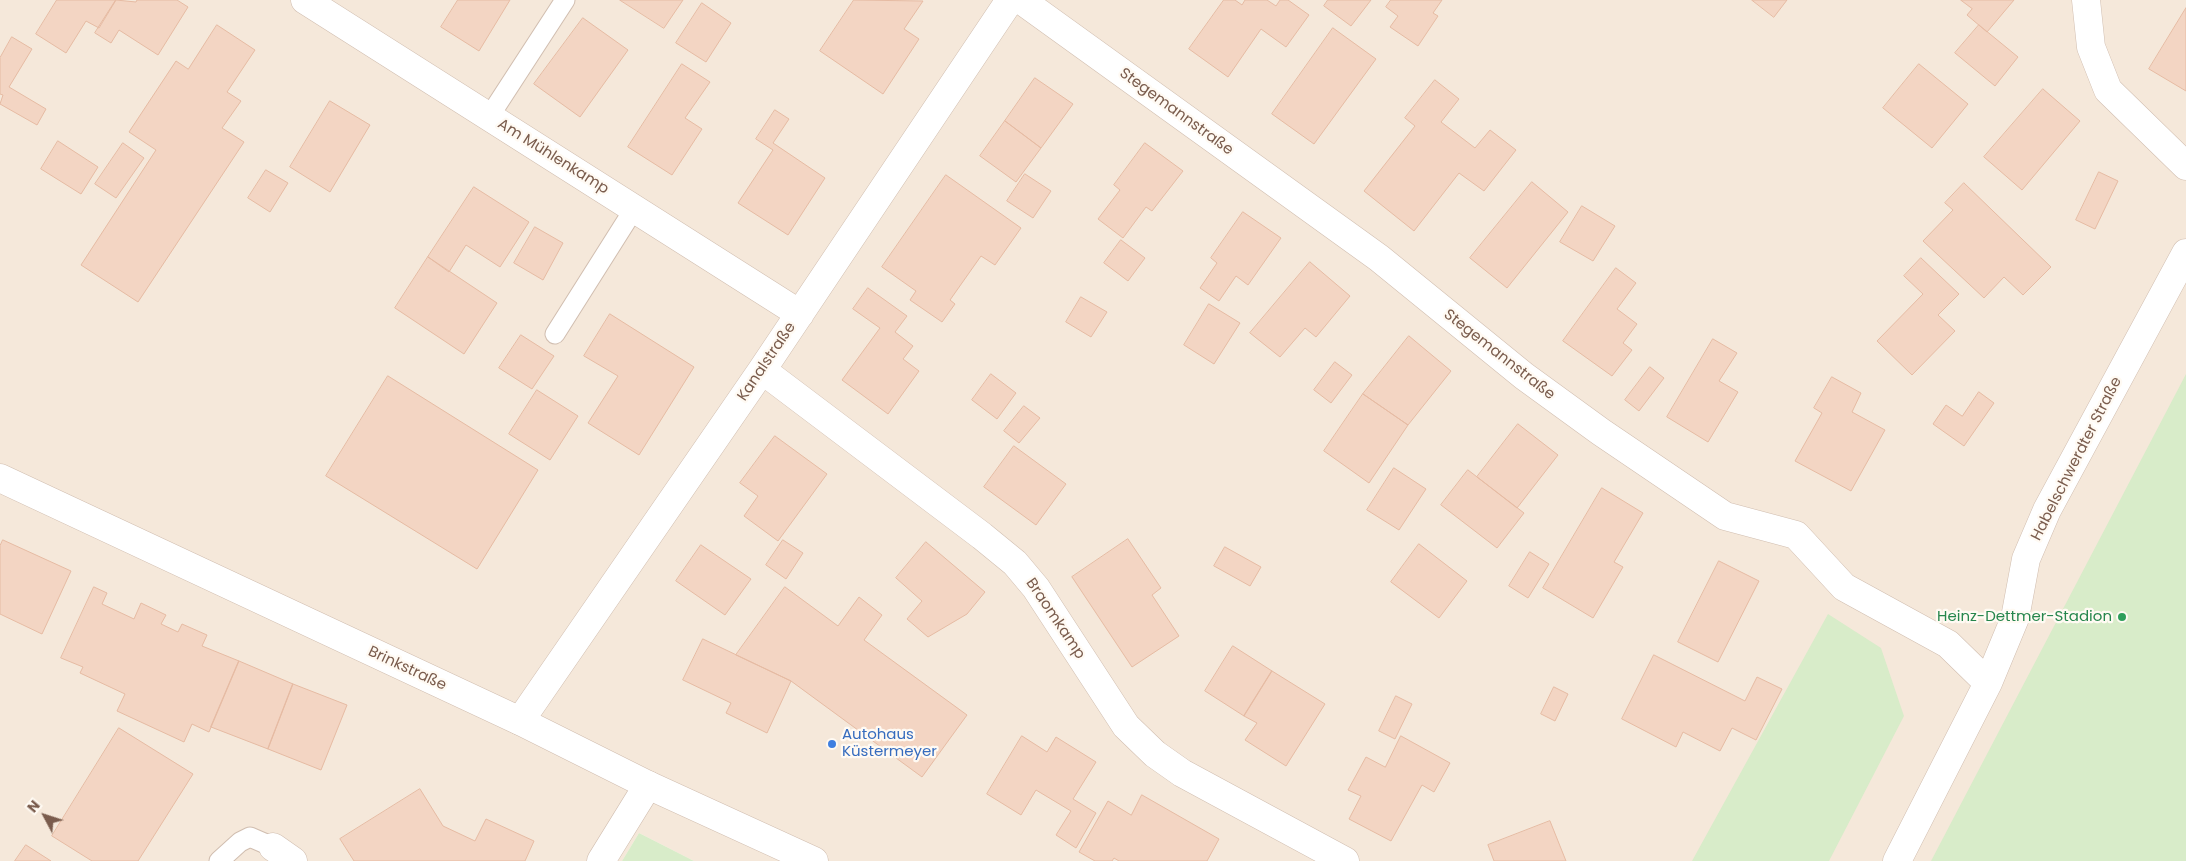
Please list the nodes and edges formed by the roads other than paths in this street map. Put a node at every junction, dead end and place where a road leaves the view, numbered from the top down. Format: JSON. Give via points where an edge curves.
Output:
{"nodes":[{"id":1,"x":305,"y":0,"type":"edge"},
{"id":2,"x":564,"y":0,"type":"edge"},
{"id":3,"x":1010,"y":0,"type":"edge"},
{"id":4,"x":1021,"y":0,"type":"edge"},
{"id":5,"x":2086,"y":0,"type":"edge"},
{"id":6,"x":489,"y":117,"type":"junction"},
{"id":7,"x":2186,"y":166,"type":"edge"},
{"id":8,"x":634,"y":209,"type":"junction"},
{"id":9,"x":2186,"y":253,"type":"edge"},
{"id":10,"x":800,"y":314,"type":"junction"},
{"id":11,"x":556,"y":334,"type":"dead end"},
{"id":12,"x":762,"y":370,"type":"junction"},
{"id":13,"x":0,"y":478,"type":"edge"},
{"id":14,"x":1988,"y":683,"type":"junction"},
{"id":15,"x":520,"y":720,"type":"junction"},
{"id":16,"x":648,"y":785,"type":"junction"},
{"id":17,"x":283,"y":854,"type":"edge"},
{"id":18,"x":219,"y":861,"type":"edge"},
{"id":19,"x":601,"y":861,"type":"edge"},
{"id":20,"x":814,"y":861,"type":"edge"},
{"id":21,"x":1345,"y":861,"type":"edge"},
{"id":22,"x":1897,"y":861,"type":"edge"}],
"edges":[{"from":1,"to":6,"type":"street","name":"Am Mühlenkamp"},
{"from":2,"to":6,"type":"lane"},
{"from":3,"to":10,"type":"street","name":"Kanalstraße"},
{"from":4,"to":14,"type":"street","name":"Stegemannstraße","via":[[1378,258],[1524,376],[1601,432],[1724,516],[1796,535],[1844,587],[1948,644]]},
{"from":5,"to":7,"type":"street","via":[[2091,46],[2108,90]]},
{"from":6,"to":8,"type":"street","name":"Am Mühlenkamp"},
{"from":8,"to":10,"type":"street","name":"Am Mühlenkamp"},
{"from":8,"to":11,"type":"lane"},
{"from":9,"to":14,"type":"street","name":"Habelschwerdter Straße","via":[[2047,510],[2026,560],[2015,618]]},
{"from":10,"to":12,"type":"street","name":"Kanalstraße"},
{"from":12,"to":15,"type":"street","name":"Kanalstraße"},
{"from":12,"to":21,"type":"street","name":"Braomkamp","via":[[1015,563],[1036,588],[1126,726],[1155,754],[1182,773]]},
{"from":13,"to":15,"type":"street","name":"Brinkstraße"},
{"from":14,"to":22,"type":"street","name":"Habelschwerdter Straße"},
{"from":15,"to":16,"type":"street","name":"Brinkstraße"},
{"from":16,"to":19,"type":"street"},
{"from":16,"to":20,"type":"street","name":"Brinkstraße"},
{"from":17,"to":18,"type":"lane","via":[[250,837]]}]}
